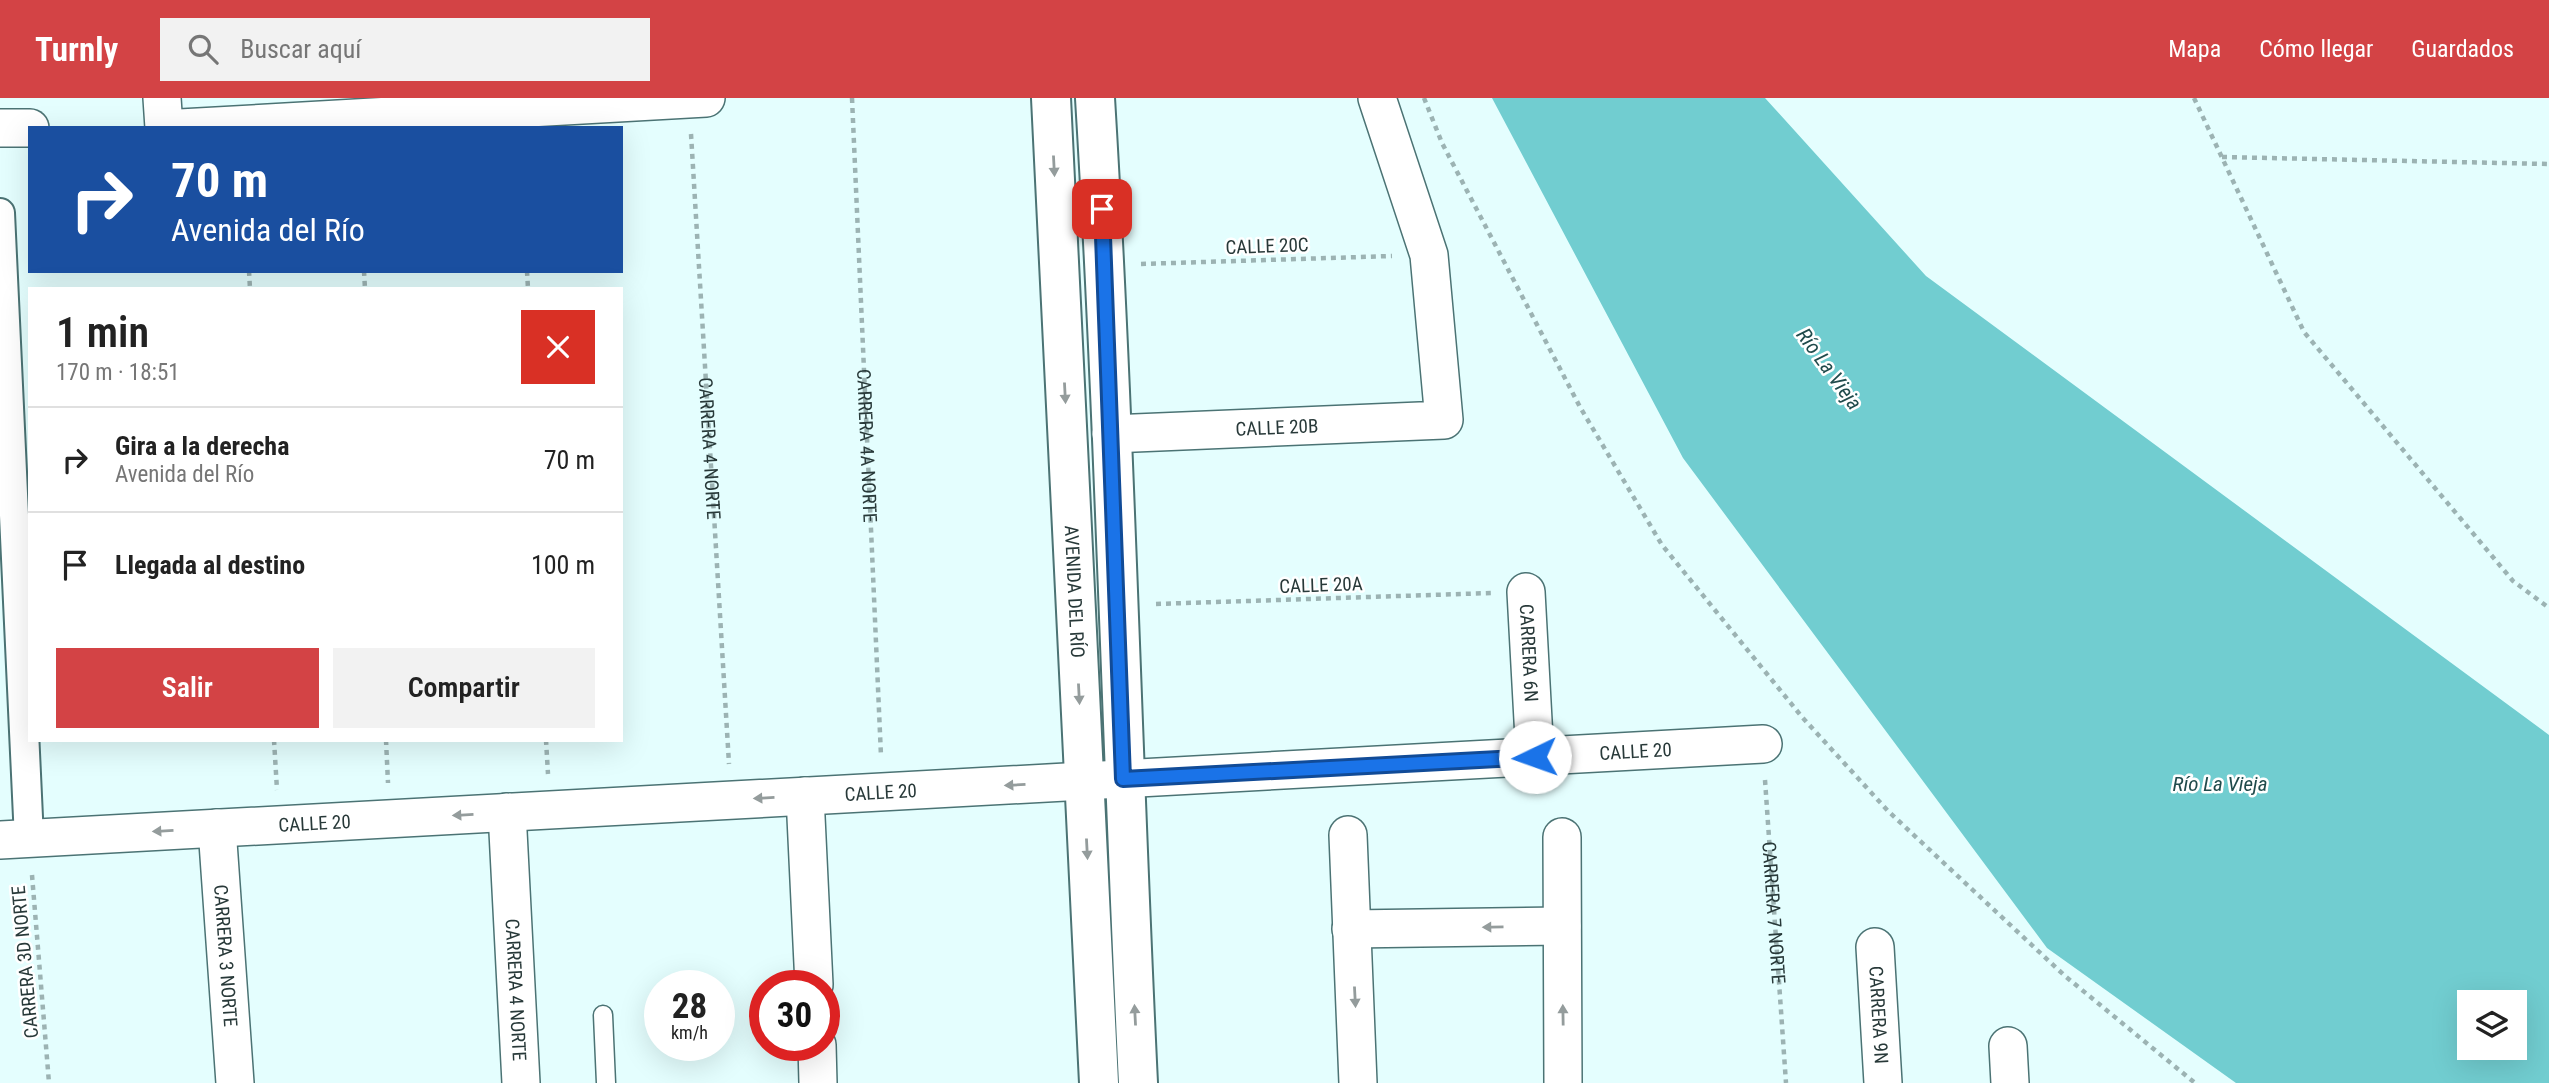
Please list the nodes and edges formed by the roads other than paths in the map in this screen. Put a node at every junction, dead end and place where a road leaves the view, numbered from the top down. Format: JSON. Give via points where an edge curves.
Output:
{"nodes":[{"id":1,"x":162,"y":98,"type":"edge"},
{"id":2,"x":1051,"y":98,"type":"edge"},
{"id":3,"x":1095,"y":98,"type":"edge"},
{"id":4,"x":1377,"y":98,"type":"edge"},
{"id":5,"x":698,"y":99,"type":"edge"},
{"id":6,"x":521,"y":103,"type":"edge"},
{"id":7,"x":343,"y":108,"type":"edge"},
{"id":8,"x":164,"y":126,"type":"edge"},
{"id":9,"x":196,"y":126,"type":"edge"},
{"id":10,"x":0,"y":128,"type":"edge"},
{"id":11,"x":28,"y":128,"type":"edge"},
{"id":12,"x":0,"y":213,"type":"edge"},
{"id":13,"x":1111,"y":434,"type":"junction"},
{"id":14,"x":1526,"y":592,"type":"road end"},
{"id":15,"x":1763,"y":744,"type":"road end"},
{"id":16,"x":1535,"y":757,"type":"junction"},
{"id":17,"x":1123,"y":779,"type":"junction"},
{"id":18,"x":1084,"y":781,"type":"junction"},
{"id":19,"x":805,"y":796,"type":"junction"},
{"id":20,"x":507,"y":812,"type":"junction"},
{"id":21,"x":217,"y":828,"type":"junction"},
{"id":22,"x":1348,"y":835,"type":"dead end"},
{"id":23,"x":1562,"y":837,"type":"dead end"},
{"id":24,"x":15,"y":840,"type":"edge"},
{"id":25,"x":1562,"y":926,"type":"junction"},
{"id":26,"x":1352,"y":929,"type":"junction"},
{"id":27,"x":1875,"y":947,"type":"dead end"},
{"id":28,"x":813,"y":970,"type":"edge"},
{"id":29,"x":603,"y":1015,"type":"dead end"},
{"id":30,"x":2008,"y":1046,"type":"dead end"},
{"id":31,"x":817,"y":1061,"type":"edge"},
{"id":32,"x":235,"y":1083,"type":"edge"},
{"id":33,"x":522,"y":1083,"type":"edge"},
{"id":34,"x":606,"y":1083,"type":"edge"},
{"id":35,"x":818,"y":1083,"type":"edge"},
{"id":36,"x":1099,"y":1083,"type":"edge"},
{"id":37,"x":1138,"y":1083,"type":"edge"},
{"id":38,"x":1358,"y":1083,"type":"edge"},
{"id":39,"x":1563,"y":1083,"type":"edge"},
{"id":40,"x":1883,"y":1083,"type":"edge"},
{"id":41,"x":2010,"y":1083,"type":"edge"}],
"edges":[{"from":1,"to":8,"type":"street"},
{"from":2,"to":18,"type":"street","name":"AVENIDA DEL RÍO","one_way":true},
{"from":3,"to":13,"type":"street"},
{"from":4,"to":13,"type":"street","name":"CALLE 20B","via":[[1429,255],[1444,420]]},
{"from":5,"to":6,"type":"street"},
{"from":6,"to":7,"type":"street"},
{"from":7,"to":9,"type":"street"},
{"from":10,"to":11,"type":"street"},
{"from":12,"to":24,"type":"street"},
{"from":13,"to":17,"type":"street"},
{"from":14,"to":16,"type":"street","name":"CARRERA 6N"},
{"from":15,"to":16,"type":"street","name":"CALLE 20"},
{"from":16,"to":17,"type":"street","name":"CALLE 20"},
{"from":17,"to":18,"type":"street","name":"CALLE 20"},
{"from":37,"to":17,"type":"street","one_way":true},
{"from":18,"to":19,"type":"street","name":"CALLE 20","one_way":true},
{"from":18,"to":36,"type":"street","name":"AVENIDA DEL RÍO","one_way":true},
{"from":19,"to":20,"type":"street","name":"CALLE 20","one_way":true},
{"from":19,"to":28,"type":"street"},
{"from":20,"to":21,"type":"street","name":"CALLE 20","one_way":true},
{"from":20,"to":33,"type":"street","name":"CARRERA 4 NORTE"},
{"from":21,"to":24,"type":"street","name":"CALLE 20","one_way":true},
{"from":21,"to":32,"type":"street","name":"CARRERA 3 NORTE"},
{"from":22,"to":26,"type":"street"},
{"from":23,"to":25,"type":"street"},
{"from":25,"to":26,"type":"street","one_way":true},
{"from":39,"to":25,"type":"street","one_way":true},
{"from":26,"to":38,"type":"street","one_way":true},
{"from":27,"to":40,"type":"street","name":"CARRERA 9N"},
{"from":29,"to":34,"type":"lane"},
{"from":30,"to":41,"type":"street"},
{"from":31,"to":35,"type":"street"}]}
